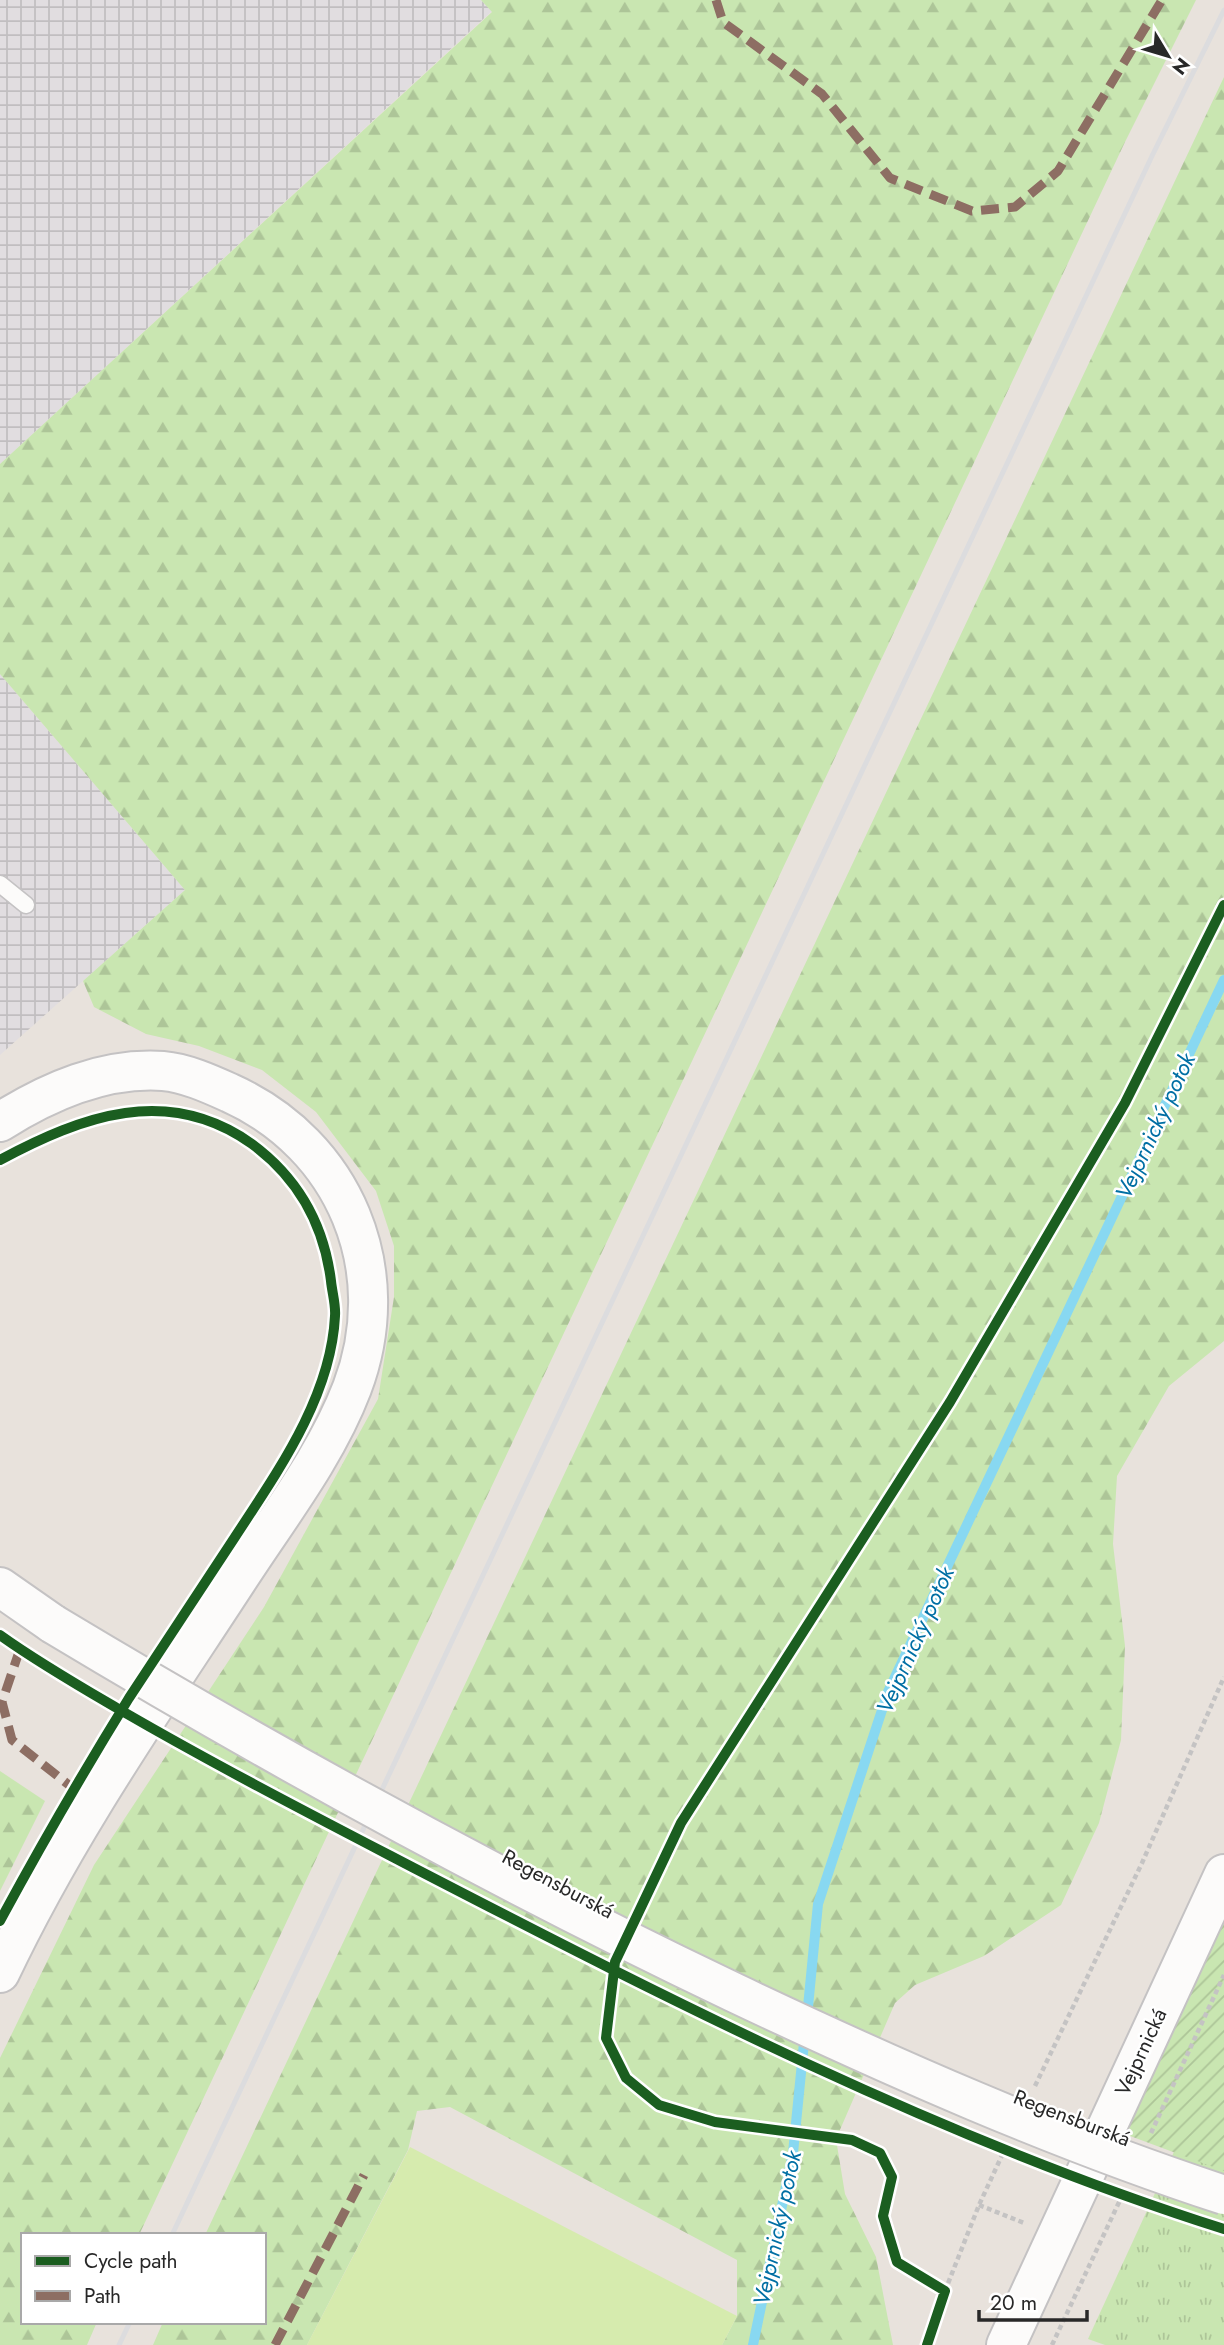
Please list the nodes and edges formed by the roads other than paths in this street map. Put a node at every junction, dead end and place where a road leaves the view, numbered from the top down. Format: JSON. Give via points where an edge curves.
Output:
{"nodes":[{"id":1,"x":0,"y":884,"type":"edge"},
{"id":2,"x":26,"y":905,"type":"dead end"},
{"id":3,"x":0,"y":1122,"type":"edge"},
{"id":4,"x":0,"y":1587,"type":"edge"},
{"id":5,"x":1224,"y":1874,"type":"edge"},
{"id":6,"x":0,"y":1973,"type":"edge"},
{"id":7,"x":1224,"y":2195,"type":"edge"},
{"id":8,"x":1006,"y":2345,"type":"edge"}],
"edges":[{"from":1,"to":2,"type":"lane"},
{"from":3,"to":6,"type":"main road","via":[[74,1083],[122,1074],[164,1071],[209,1083],[251,1102],[286,1125],[317,1158],[346,1201],[363,1248],[369,1299],[364,1346],[352,1388],[322,1450],[117,1766],[26,1918]]},
{"from":4,"to":7,"type":"main road","name":"Regensburská","bridge":true,"via":[[227,1729],[618,1937],[830,2038],[1048,2131]]},
{"from":5,"to":8,"type":"main road","name":"Vejprnická"}]}
